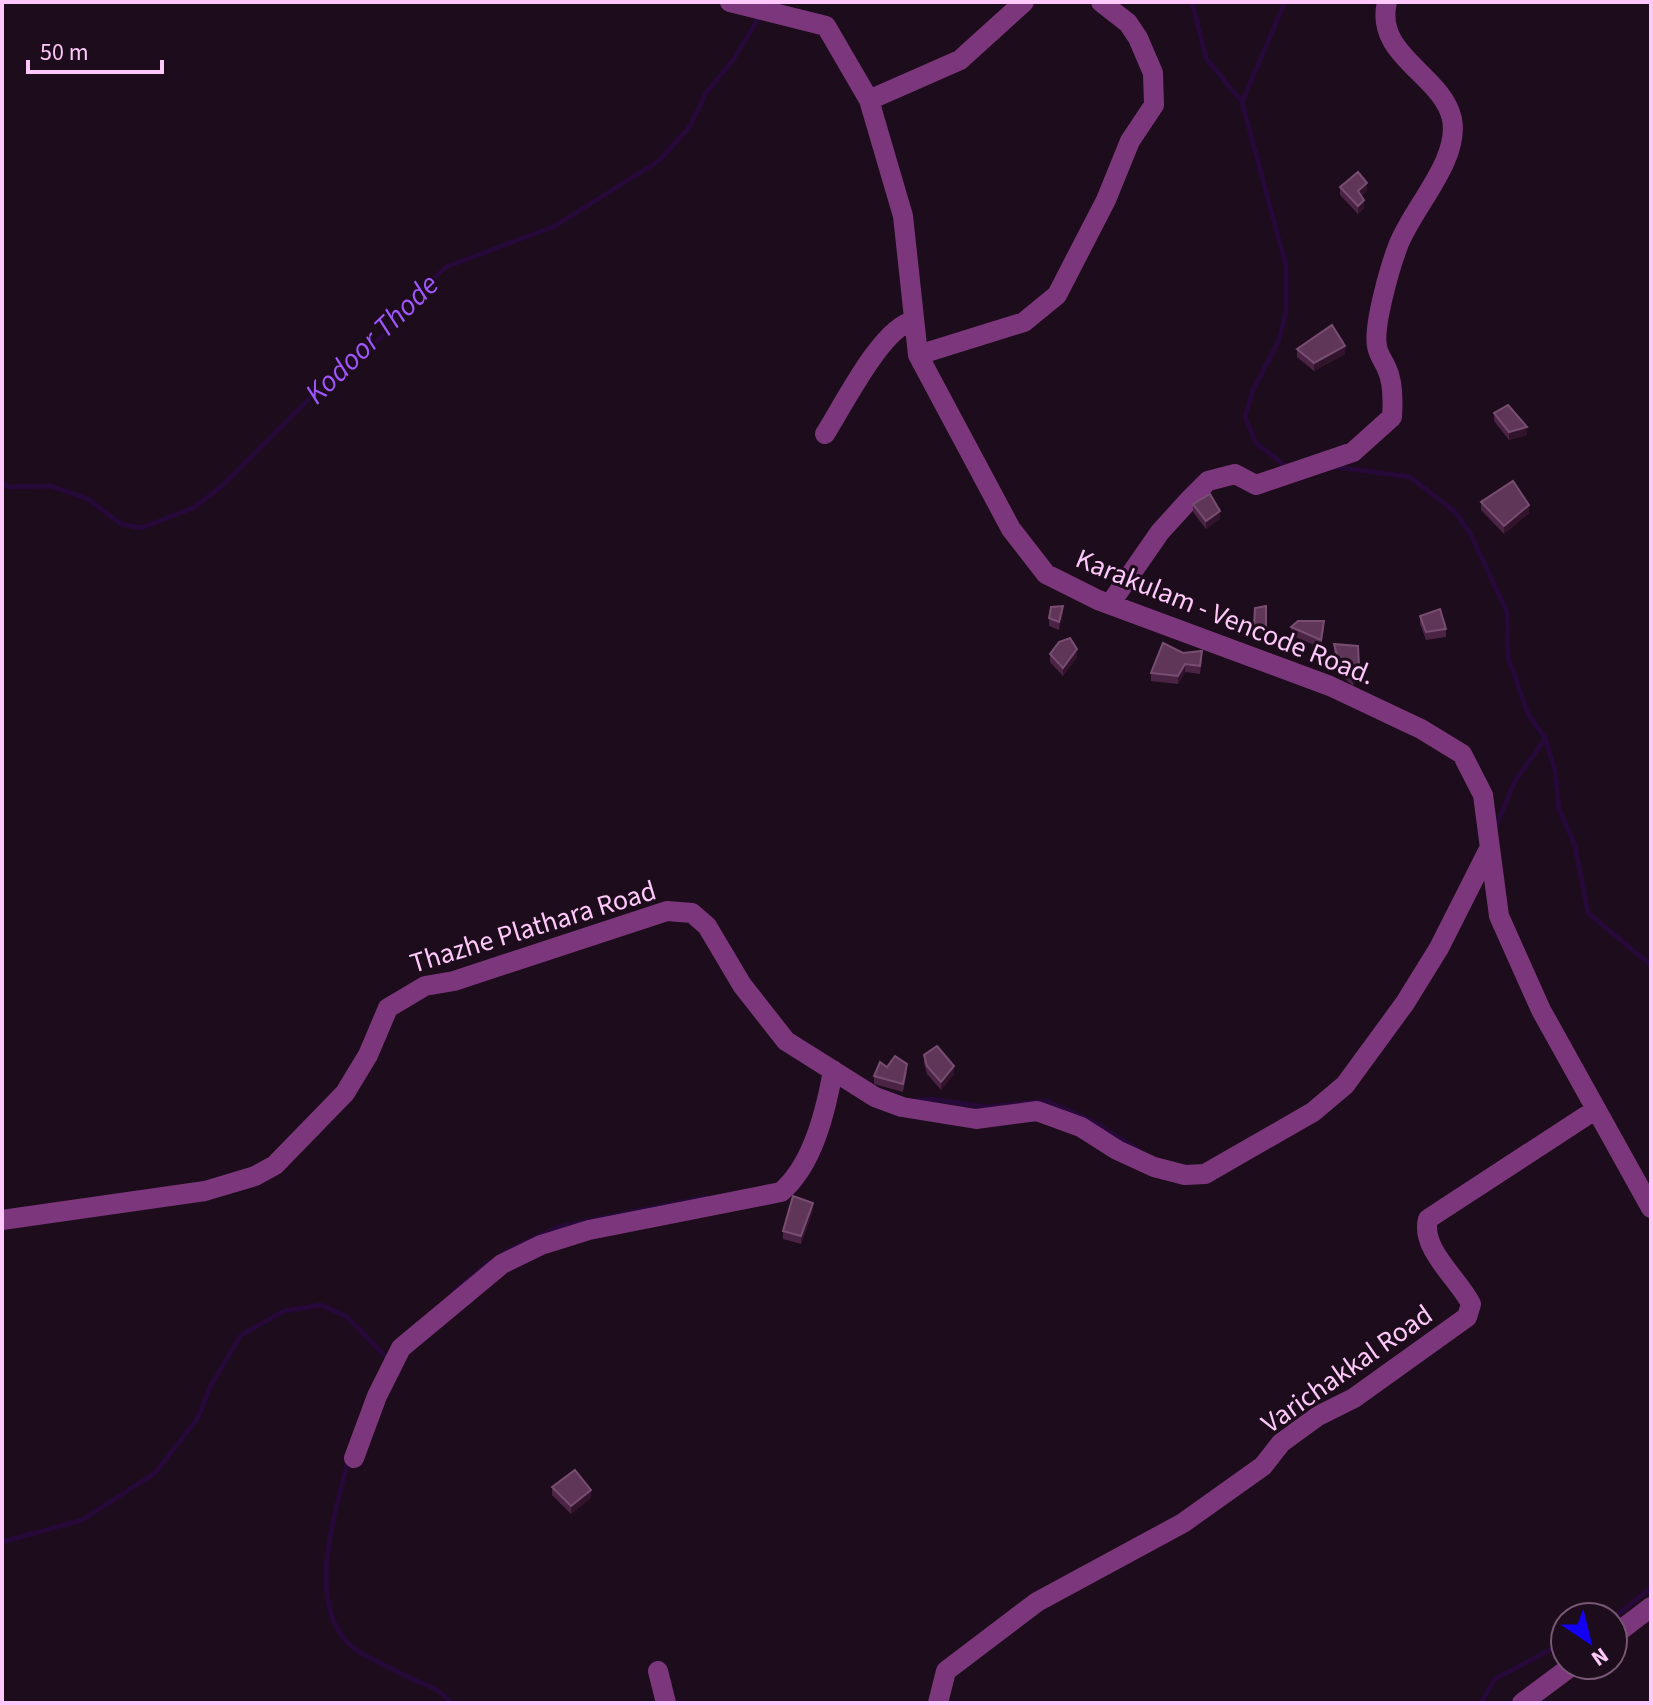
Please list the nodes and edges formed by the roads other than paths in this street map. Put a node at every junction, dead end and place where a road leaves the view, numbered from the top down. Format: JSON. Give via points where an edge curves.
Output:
{"nodes":[{"id":1,"x":730,"y":2,"type":"edge"},
{"id":2,"x":1024,"y":2,"type":"edge"},
{"id":3,"x":1101,"y":2,"type":"edge"},
{"id":4,"x":1387,"y":2,"type":"edge"},
{"id":5,"x":869,"y":100,"type":"junction"},
{"id":6,"x":913,"y":321,"type":"junction"},
{"id":7,"x":918,"y":355,"type":"junction"},
{"id":8,"x":825,"y":434,"type":"dead end"},
{"id":9,"x":1110,"y":604,"type":"junction"},
{"id":10,"x":1488,"y":840,"type":"junction"},
{"id":11,"x":833,"y":1070,"type":"junction"},
{"id":12,"x":1595,"y":1110,"type":"junction"},
{"id":13,"x":1651,"y":1208,"type":"edge"},
{"id":14,"x":2,"y":1220,"type":"edge"},
{"id":15,"x":354,"y":1458,"type":"dead end"},
{"id":16,"x":1651,"y":1607,"type":"edge"},
{"id":17,"x":1629,"y":1624,"type":"edge"},
{"id":18,"x":658,"y":1671,"type":"dead end"},
{"id":19,"x":1552,"y":1681,"type":"edge"},
{"id":20,"x":666,"y":1703,"type":"edge"},
{"id":21,"x":938,"y":1703,"type":"edge"},
{"id":22,"x":1522,"y":1703,"type":"edge"}],
"edges":[{"from":1,"to":5,"type":"street","name":"Karakulam - Vencode Road.","via":[[826,26]]},
{"from":2,"to":5,"type":"street","via":[[960,60]]},
{"from":3,"to":7,"type":"street","via":[[1138,38],[1153,73],[1154,105],[1130,141],[1057,295],[1024,322]]},
{"from":4,"to":9,"type":"street","via":[[1385,27],[1446,104],[1452,121],[1450,150],[1399,242],[1376,323],[1376,345],[1390,381],[1392,417],[1353,452],[1289,475],[1256,485],[1235,474],[1208,481],[1160,532]]},
{"from":5,"to":6,"type":"street","name":"Karakulam - Vencode Road.","via":[[903,216]]},
{"from":6,"to":7,"type":"street","name":"Karakulam - Vencode Road."},
{"from":6,"to":8,"type":"street","via":[[901,324],[880,348]]},
{"from":7,"to":9,"type":"street","name":"Karakulam - Vencode Road.","via":[[1011,529],[1046,574]]},
{"from":9,"to":10,"type":"street","name":"Karakulam - Vencode Road.","via":[[1330,686],[1462,754],[1483,795]]},
{"from":10,"to":11,"type":"street","name":"Thazhe Plathara Road","via":[[1439,948],[1345,1085],[1313,1112],[1205,1174],[1154,1167],[1081,1127],[1037,1111],[976,1119],[894,1105]]},
{"from":10,"to":12,"type":"street","name":"Karakulam - Vencode Road.","via":[[1499,916],[1541,1010]]},
{"from":11,"to":14,"type":"street","name":"Thazhe Plathara Road","via":[[786,1041],[766,1019],[699,917],[658,912],[454,981],[425,986],[398,1001],[388,1008],[368,1055],[332,1108],[275,1165],[247,1180],[205,1191]]},
{"from":11,"to":15,"type":"street","via":[[798,1178],[781,1192],[589,1230],[502,1264],[401,1348]]},
{"from":12,"to":13,"type":"street","name":"Karakulam - Vencode Road."},
{"from":12,"to":21,"type":"street","name":"Varichakkal Road","via":[[1428,1219],[1425,1230],[1435,1252],[1471,1304],[1467,1317],[1354,1398],[1318,1416],[1281,1443],[1263,1466],[1183,1523],[1037,1602],[946,1671]]},
{"from":16,"to":17,"type":"street"},
{"from":18,"to":20,"type":"street"},
{"from":19,"to":22,"type":"street"}]}
